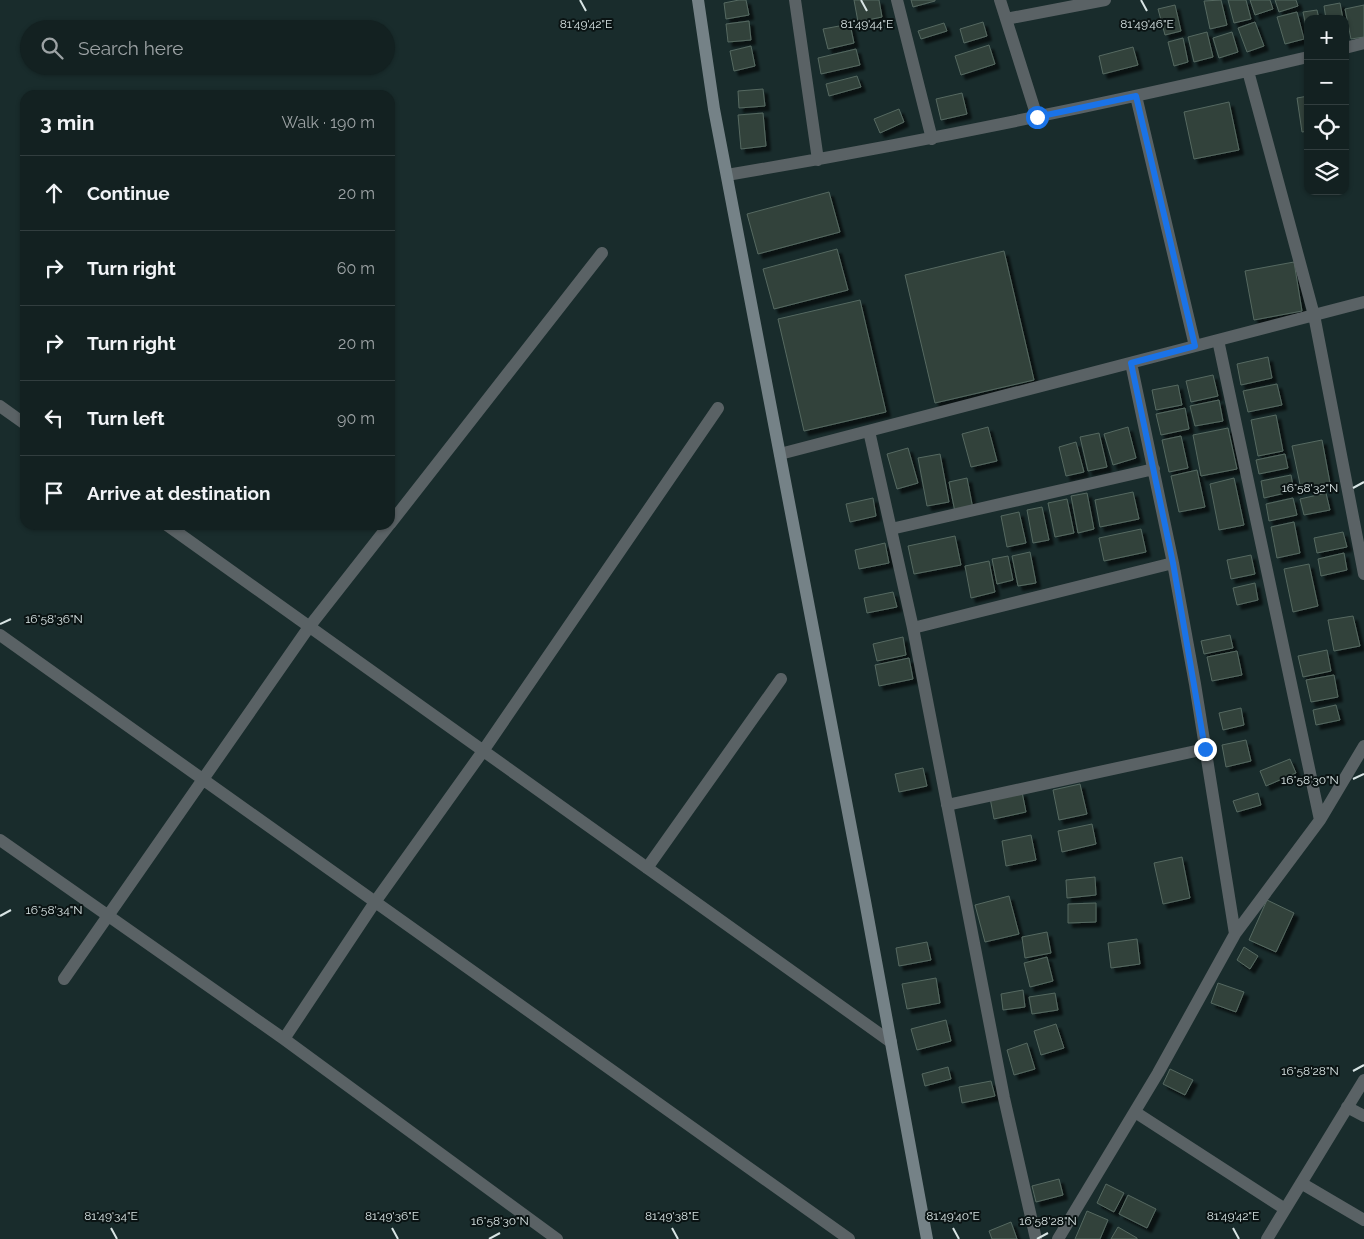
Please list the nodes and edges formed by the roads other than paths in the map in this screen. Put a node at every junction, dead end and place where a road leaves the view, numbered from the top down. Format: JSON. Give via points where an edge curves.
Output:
{"nodes":[{"id":1,"x":698,"y":0,"type":"edge"},
{"id":2,"x":795,"y":0,"type":"edge"},
{"id":3,"x":897,"y":0,"type":"edge"},
{"id":4,"x":1000,"y":0,"type":"edge"},
{"id":5,"x":1105,"y":0,"type":"edge"},
{"id":6,"x":1006,"y":19,"type":"junction"},
{"id":7,"x":1364,"y":43,"type":"edge"},
{"id":8,"x":1349,"y":47,"type":"edge"},
{"id":9,"x":1304,"y":58,"type":"edge"},
{"id":10,"x":1248,"y":71,"type":"junction"},
{"id":11,"x":1136,"y":96,"type":"junction"},
{"id":12,"x":1037,"y":117,"type":"junction"},
{"id":13,"x":932,"y":139,"type":"junction"},
{"id":14,"x":818,"y":160,"type":"junction"},
{"id":15,"x":727,"y":176,"type":"junction"},
{"id":16,"x":602,"y":253,"type":"dead end"},
{"id":17,"x":1364,"y":302,"type":"edge"},
{"id":18,"x":1314,"y":315,"type":"junction"},
{"id":19,"x":1218,"y":340,"type":"junction"},
{"id":20,"x":1195,"y":346,"type":"junction"},
{"id":21,"x":1131,"y":363,"type":"junction"},
{"id":22,"x":0,"y":406,"type":"edge"},
{"id":23,"x":718,"y":408,"type":"dead end"},
{"id":24,"x":20,"y":420,"type":"edge"},
{"id":25,"x":869,"y":431,"type":"junction"},
{"id":26,"x":780,"y":454,"type":"junction"},
{"id":27,"x":1154,"y":469,"type":"junction"},
{"id":28,"x":395,"y":516,"type":"edge"},
{"id":29,"x":891,"y":529,"type":"junction"},
{"id":30,"x":173,"y":530,"type":"edge"},
{"id":31,"x":384,"y":530,"type":"edge"},
{"id":32,"x":1173,"y":563,"type":"junction"},
{"id":33,"x":1364,"y":574,"type":"edge"},
{"id":34,"x":309,"y":627,"type":"junction"},
{"id":35,"x":913,"y":628,"type":"junction"},
{"id":36,"x":0,"y":635,"type":"edge"},
{"id":37,"x":781,"y":679,"type":"dead end"},
{"id":38,"x":1364,"y":746,"type":"edge"},
{"id":39,"x":1205,"y":749,"type":"junction"},
{"id":40,"x":483,"y":751,"type":"junction"},
{"id":41,"x":205,"y":780,"type":"junction"},
{"id":42,"x":947,"y":805,"type":"junction"},
{"id":43,"x":1320,"y":820,"type":"junction"},
{"id":44,"x":0,"y":840,"type":"edge"},
{"id":45,"x":647,"y":868,"type":"junction"},
{"id":46,"x":375,"y":902,"type":"junction"},
{"id":47,"x":108,"y":917,"type":"junction"},
{"id":48,"x":1235,"y":934,"type":"junction"},
{"id":49,"x":64,"y":979,"type":"dead end"},
{"id":50,"x":284,"y":1039,"type":"junction"},
{"id":51,"x":891,"y":1042,"type":"junction"},
{"id":52,"x":1364,"y":1080,"type":"edge"},
{"id":53,"x":1347,"y":1107,"type":"junction"},
{"id":54,"x":1135,"y":1112,"type":"junction"},
{"id":55,"x":1364,"y":1116,"type":"edge"},
{"id":56,"x":1301,"y":1183,"type":"junction"},
{"id":57,"x":1285,"y":1209,"type":"junction"},
{"id":58,"x":1364,"y":1220,"type":"edge"},
{"id":59,"x":557,"y":1239,"type":"edge"},
{"id":60,"x":849,"y":1239,"type":"edge"},
{"id":61,"x":926,"y":1239,"type":"edge"},
{"id":62,"x":1036,"y":1239,"type":"edge"},
{"id":63,"x":1058,"y":1239,"type":"edge"},
{"id":64,"x":1267,"y":1239,"type":"edge"}],
"edges":[{"from":1,"to":15,"type":"main road"},
{"from":2,"to":14,"type":"street"},
{"from":3,"to":13,"type":"street"},
{"from":4,"to":6,"type":"street"},
{"from":5,"to":6,"type":"street"},
{"from":6,"to":12,"type":"street"},
{"from":7,"to":8,"type":"street"},
{"from":9,"to":10,"type":"street"},
{"from":10,"to":11,"type":"street"},
{"from":10,"to":18,"type":"street"},
{"from":11,"to":12,"type":"street"},
{"from":11,"to":20,"type":"street"},
{"from":12,"to":13,"type":"street"},
{"from":13,"to":14,"type":"street"},
{"from":14,"to":15,"type":"street"},
{"from":15,"to":26,"type":"main road"},
{"from":16,"to":28,"type":"street"},
{"from":17,"to":18,"type":"street"},
{"from":18,"to":19,"type":"street"},
{"from":18,"to":33,"type":"street"},
{"from":19,"to":20,"type":"street"},
{"from":19,"to":43,"type":"street"},
{"from":20,"to":21,"type":"street"},
{"from":21,"to":25,"type":"street"},
{"from":21,"to":27,"type":"street"},
{"from":22,"to":24,"type":"street"},
{"from":23,"to":40,"type":"street"},
{"from":25,"to":26,"type":"street"},
{"from":25,"to":29,"type":"street"},
{"from":26,"to":51,"type":"main road"},
{"from":27,"to":29,"type":"street"},
{"from":27,"to":32,"type":"street"},
{"from":29,"to":35,"type":"street"},
{"from":30,"to":34,"type":"street"},
{"from":31,"to":34,"type":"street"},
{"from":32,"to":35,"type":"street"},
{"from":32,"to":39,"type":"street"},
{"from":34,"to":40,"type":"street"},
{"from":34,"to":41,"type":"street"},
{"from":35,"to":42,"type":"street"},
{"from":36,"to":41,"type":"street"},
{"from":37,"to":45,"type":"street"},
{"from":38,"to":43,"type":"street"},
{"from":39,"to":42,"type":"street"},
{"from":39,"to":48,"type":"street"},
{"from":40,"to":45,"type":"street"},
{"from":40,"to":46,"type":"street"},
{"from":41,"to":46,"type":"street"},
{"from":41,"to":47,"type":"street"},
{"from":42,"to":62,"type":"street","via":[[1004,1098]]},
{"from":43,"to":48,"type":"street"},
{"from":44,"to":47,"type":"street"},
{"from":45,"to":51,"type":"street"},
{"from":46,"to":50,"type":"street"},
{"from":46,"to":60,"type":"street"},
{"from":47,"to":49,"type":"street"},
{"from":47,"to":50,"type":"street"},
{"from":48,"to":54,"type":"street"},
{"from":50,"to":59,"type":"street"},
{"from":51,"to":61,"type":"main road"},
{"from":52,"to":53,"type":"street"},
{"from":53,"to":55,"type":"street"},
{"from":53,"to":56,"type":"street"},
{"from":54,"to":57,"type":"street"},
{"from":54,"to":63,"type":"street"},
{"from":56,"to":57,"type":"street"},
{"from":56,"to":58,"type":"street"},
{"from":57,"to":64,"type":"street"}]}
